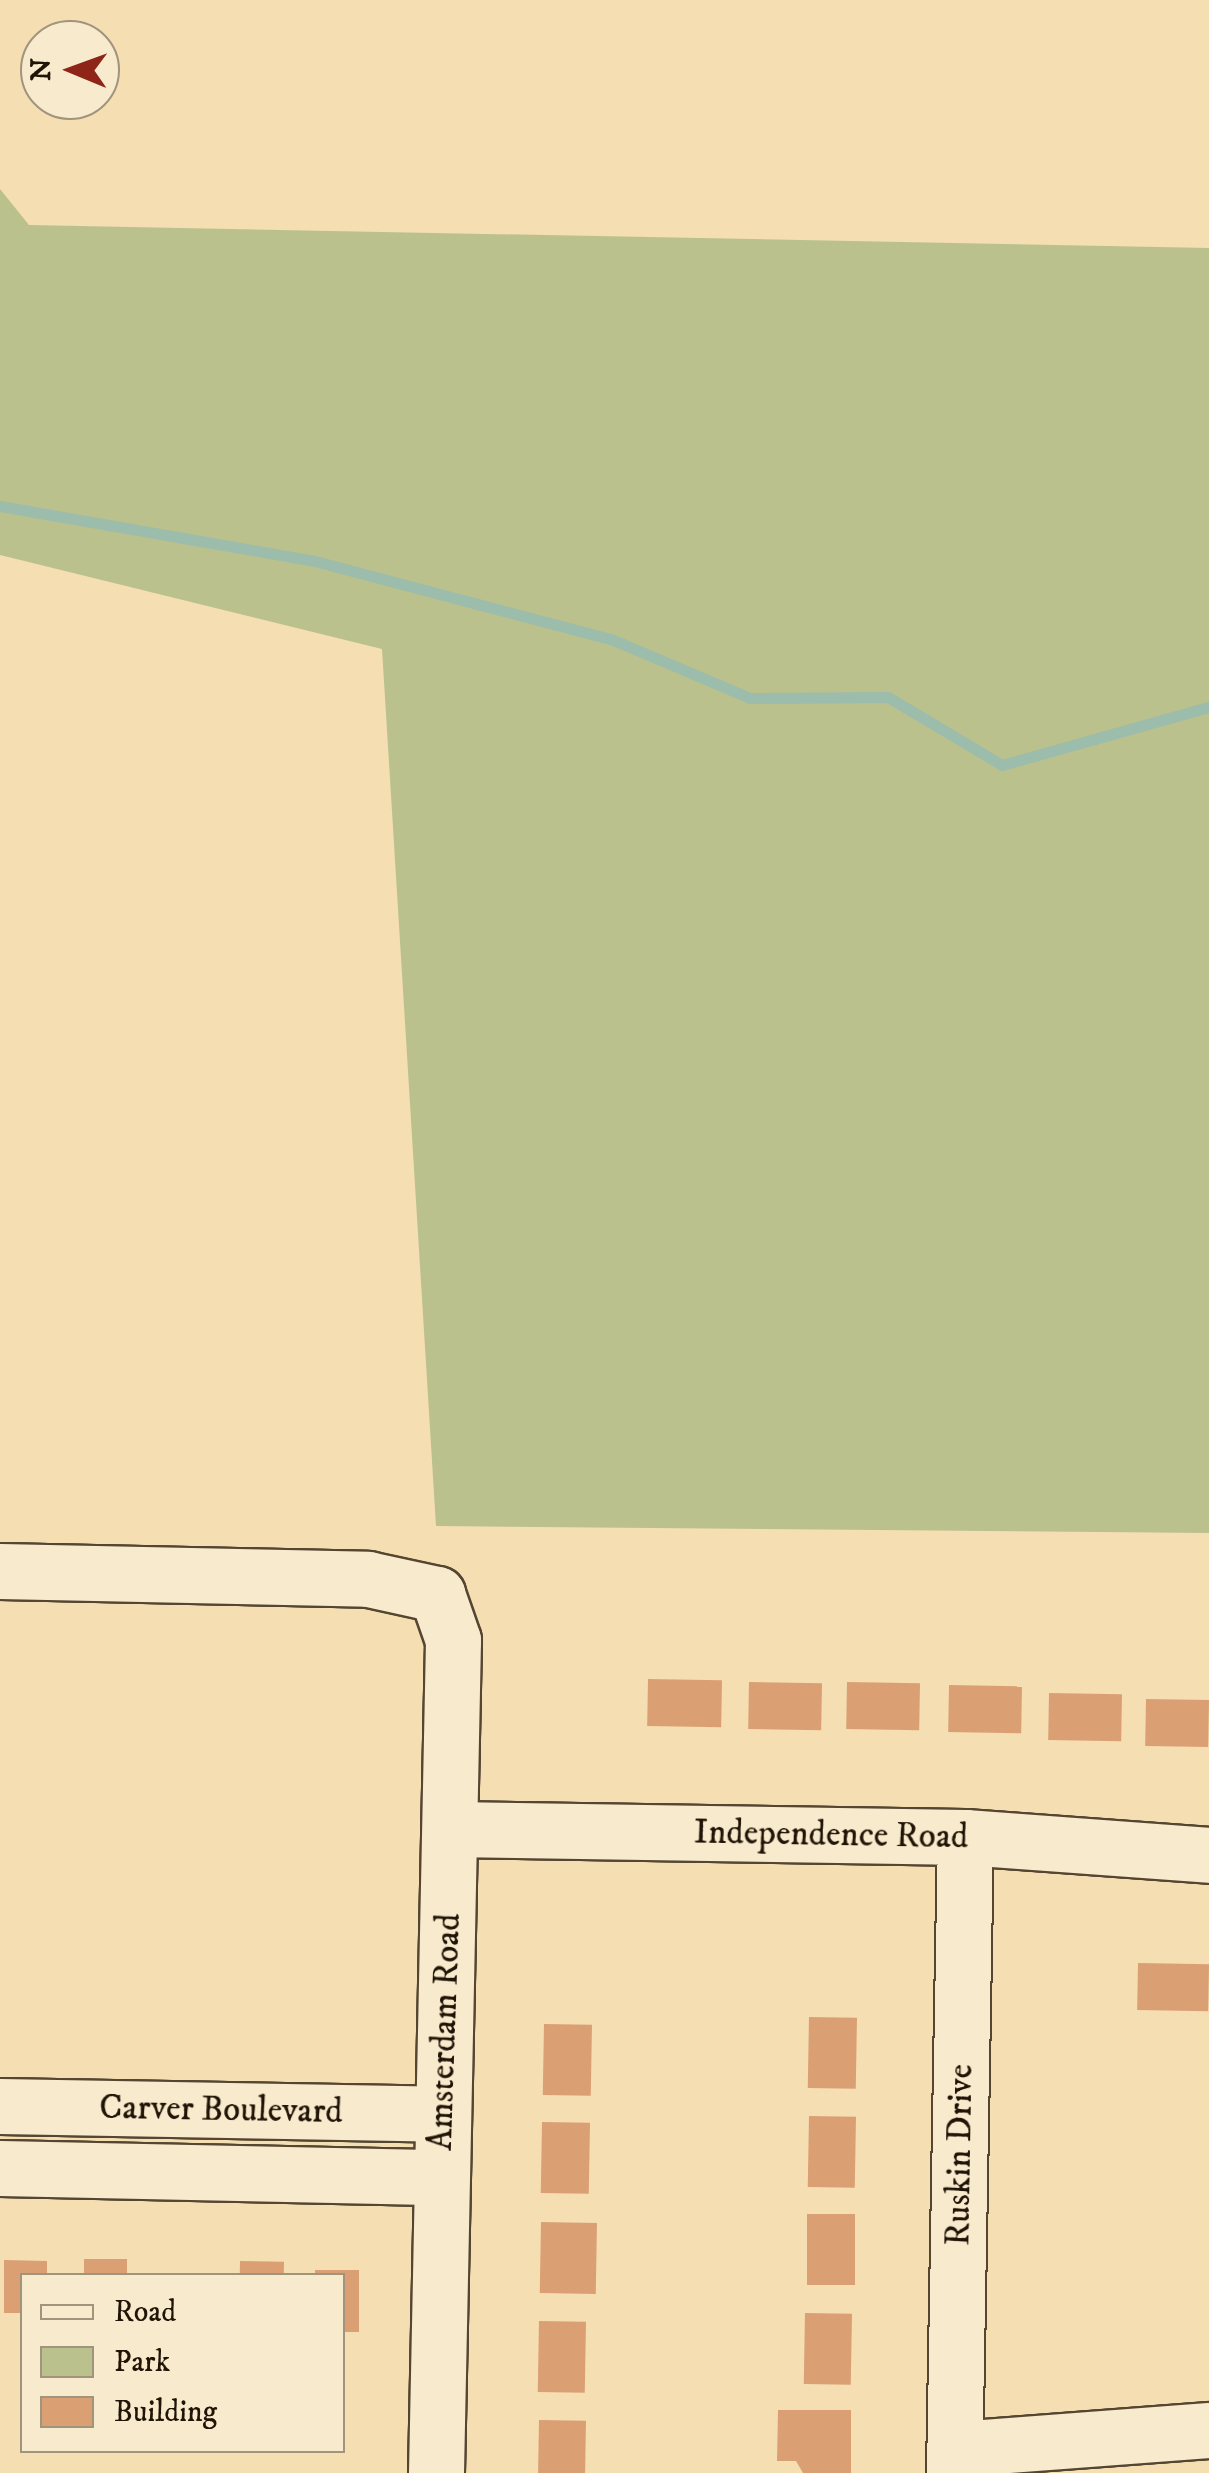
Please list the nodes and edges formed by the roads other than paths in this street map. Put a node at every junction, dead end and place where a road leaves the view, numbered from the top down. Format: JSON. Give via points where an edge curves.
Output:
{"nodes":[{"id":1,"x":0,"y":1572,"type":"edge"},
{"id":2,"x":452,"y":1829,"type":"junction"},
{"id":3,"x":965,"y":1837,"type":"junction"},
{"id":4,"x":1209,"y":1856,"type":"edge"},
{"id":5,"x":0,"y":2106,"type":"edge"},
{"id":6,"x":442,"y":2114,"type":"junction"},
{"id":7,"x":0,"y":2168,"type":"edge"},
{"id":8,"x":441,"y":2177,"type":"junction"},
{"id":9,"x":1209,"y":2430,"type":"edge"},
{"id":10,"x":954,"y":2461,"type":"edge"},
{"id":11,"x":436,"y":2473,"type":"edge"}],
"edges":[{"from":1,"to":2,"type":"street","name":"Amsterdam Road","via":[[368,1579],[438,1594],[453,1640]]},
{"from":2,"to":3,"type":"street","name":"Independence Road"},
{"from":2,"to":6,"type":"street","name":"Amsterdam Road"},
{"from":3,"to":4,"type":"street","name":"Independence Road"},
{"from":3,"to":10,"type":"street","name":"Ruskin Drive"},
{"from":5,"to":6,"type":"street","name":"Carver Boulevard"},
{"from":6,"to":8,"type":"street","name":"Amsterdam Road"},
{"from":7,"to":8,"type":"street","name":"Carver Boulevard"},
{"from":8,"to":11,"type":"street","name":"Amsterdam Road"},
{"from":9,"to":10,"type":"street"}]}
